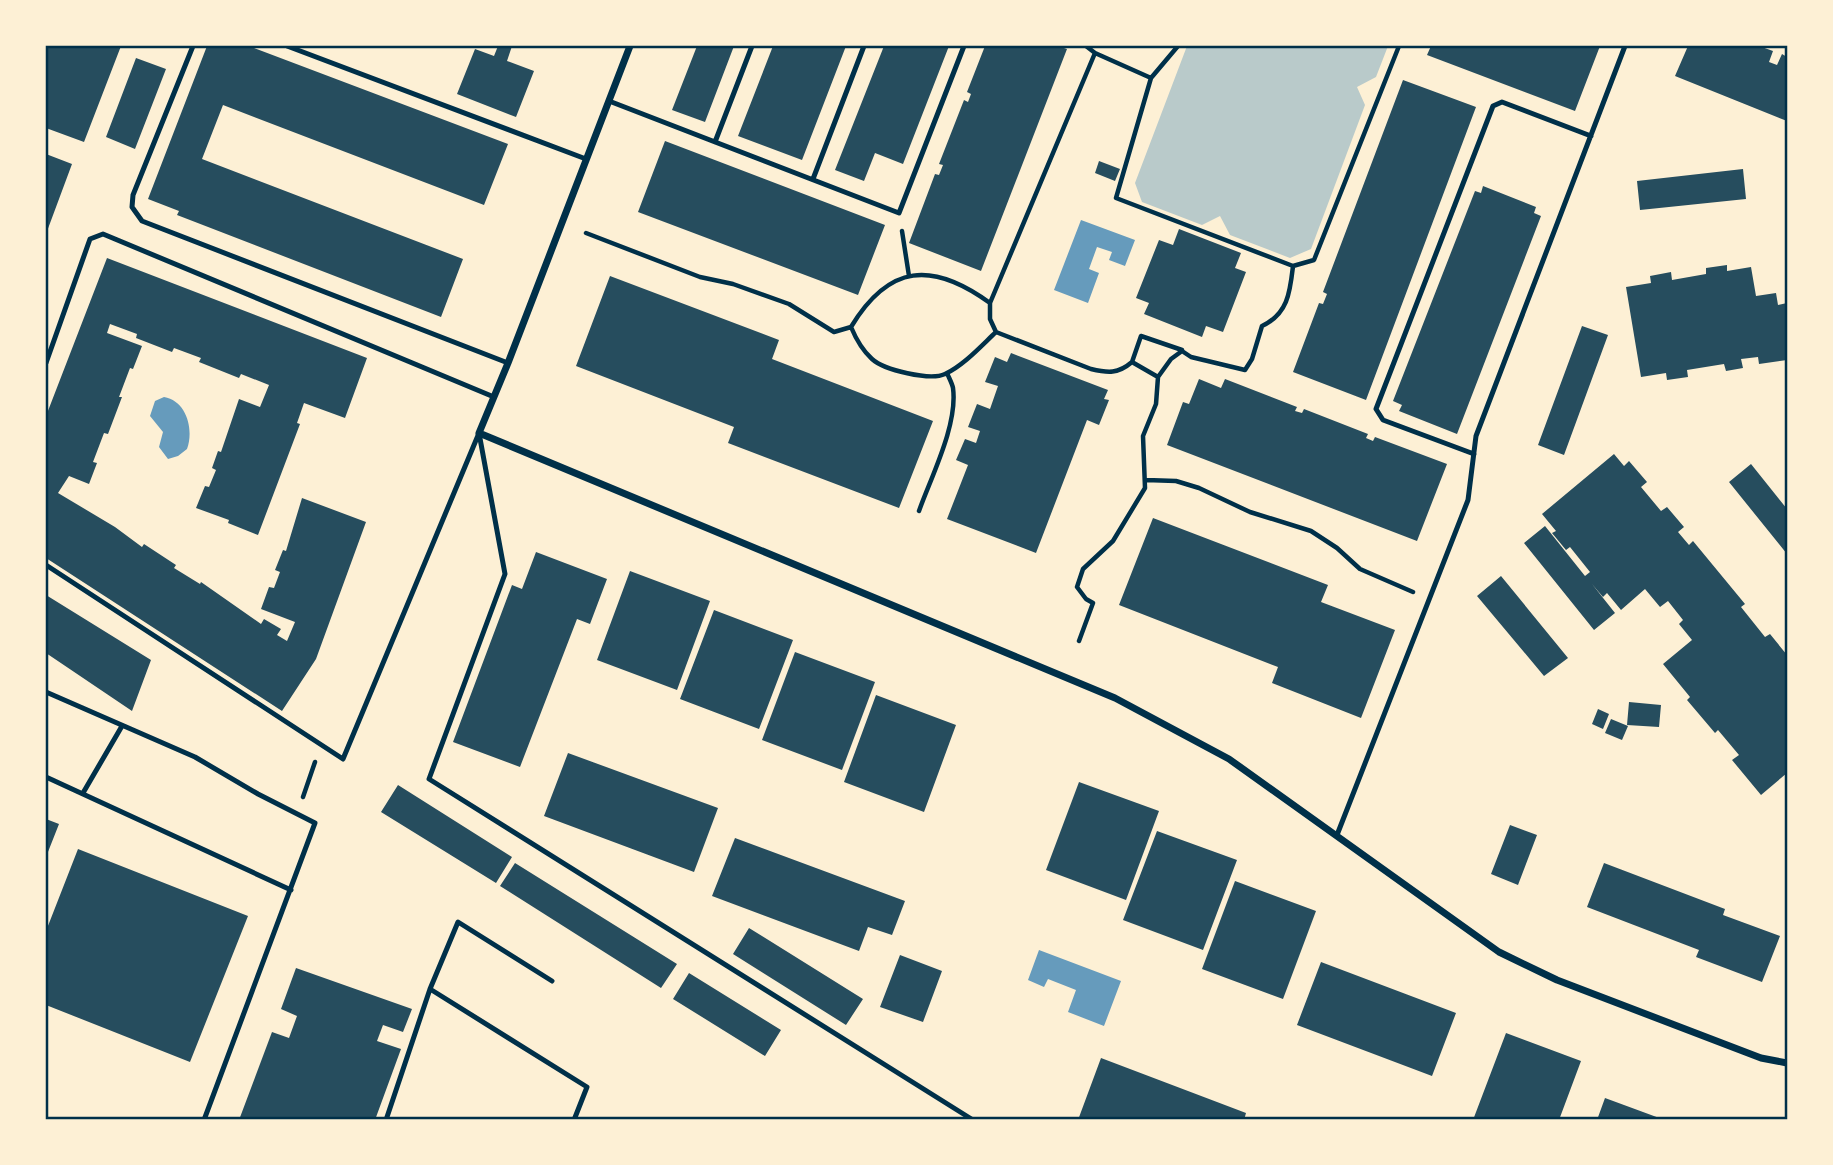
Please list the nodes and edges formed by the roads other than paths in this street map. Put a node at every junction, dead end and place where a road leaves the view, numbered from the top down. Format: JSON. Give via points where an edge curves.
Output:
{"nodes":[{"id":1,"x":192,"y":46,"type":"edge"},
{"id":2,"x":287,"y":46,"type":"edge"},
{"id":3,"x":630,"y":46,"type":"edge"},
{"id":4,"x":752,"y":46,"type":"edge"},
{"id":5,"x":864,"y":46,"type":"edge"},
{"id":6,"x":964,"y":46,"type":"edge"},
{"id":7,"x":1625,"y":46,"type":"edge"},
{"id":8,"x":609,"y":101,"type":"junction"},
{"id":9,"x":1591,"y":136,"type":"junction"},
{"id":10,"x":715,"y":142,"type":"junction"},
{"id":11,"x":586,"y":159,"type":"junction"},
{"id":12,"x":813,"y":179,"type":"junction"},
{"id":13,"x":46,"y":363,"type":"edge"},
{"id":14,"x":508,"y":363,"type":"junction"},
{"id":15,"x":494,"y":397,"type":"junction"},
{"id":16,"x":479,"y":433,"type":"junction"},
{"id":17,"x":1474,"y":454,"type":"junction"},
{"id":18,"x":46,"y":565,"type":"edge"},
{"id":19,"x":46,"y":692,"type":"edge"},
{"id":20,"x":122,"y":726,"type":"junction"},
{"id":21,"x":46,"y":777,"type":"edge"},
{"id":22,"x":83,"y":793,"type":"junction"},
{"id":23,"x":1337,"y":835,"type":"junction"},
{"id":24,"x":291,"y":890,"type":"junction"},
{"id":25,"x":552,"y":981,"type":"dead end"},
{"id":26,"x":430,"y":989,"type":"junction"},
{"id":27,"x":1787,"y":1063,"type":"edge"},
{"id":28,"x":204,"y":1119,"type":"edge"},
{"id":29,"x":386,"y":1119,"type":"edge"},
{"id":30,"x":574,"y":1119,"type":"edge"},
{"id":31,"x":973,"y":1119,"type":"edge"}],
"edges":[{"from":1,"to":14,"type":"lane","via":[[133,195],[132,207],[142,221]]},
{"from":2,"to":11,"type":"lane"},
{"from":3,"to":8,"type":"street"},
{"from":4,"to":10,"type":"lane"},
{"from":5,"to":12,"type":"lane"},
{"from":6,"to":12,"type":"lane","via":[[899,213]]},
{"from":7,"to":9,"type":"lane"},
{"from":8,"to":10,"type":"lane"},
{"from":8,"to":11,"type":"street"},
{"from":9,"to":17,"type":"lane","via":[[1476,436]]},
{"from":9,"to":17,"type":"lane","via":[[1502,102],[1493,106],[1376,409],[1383,420]]},
{"from":10,"to":12,"type":"lane"},
{"from":11,"to":14,"type":"street"},
{"from":13,"to":15,"type":"lane","via":[[90,239],[103,234]]},
{"from":14,"to":15,"type":"street"},
{"from":15,"to":16,"type":"street"},
{"from":16,"to":18,"type":"lane","via":[[342,759]]},
{"from":16,"to":23,"type":"street","via":[[1115,698],[1229,759]]},
{"from":16,"to":31,"type":"lane","via":[[505,574],[429,779]]},
{"from":17,"to":23,"type":"lane","via":[[1468,500]]},
{"from":19,"to":20,"type":"lane"},
{"from":20,"to":22,"type":"lane"},
{"from":20,"to":24,"type":"lane","via":[[195,757],[315,823]]},
{"from":21,"to":22,"type":"lane"},
{"from":22,"to":24,"type":"lane"},
{"from":23,"to":27,"type":"street","via":[[1499,952],[1570,985],[1761,1058]]},
{"from":24,"to":28,"type":"lane"},
{"from":25,"to":26,"type":"lane","via":[[458,922]]},
{"from":26,"to":29,"type":"lane"},
{"from":26,"to":30,"type":"lane","via":[[587,1087]]}]}
